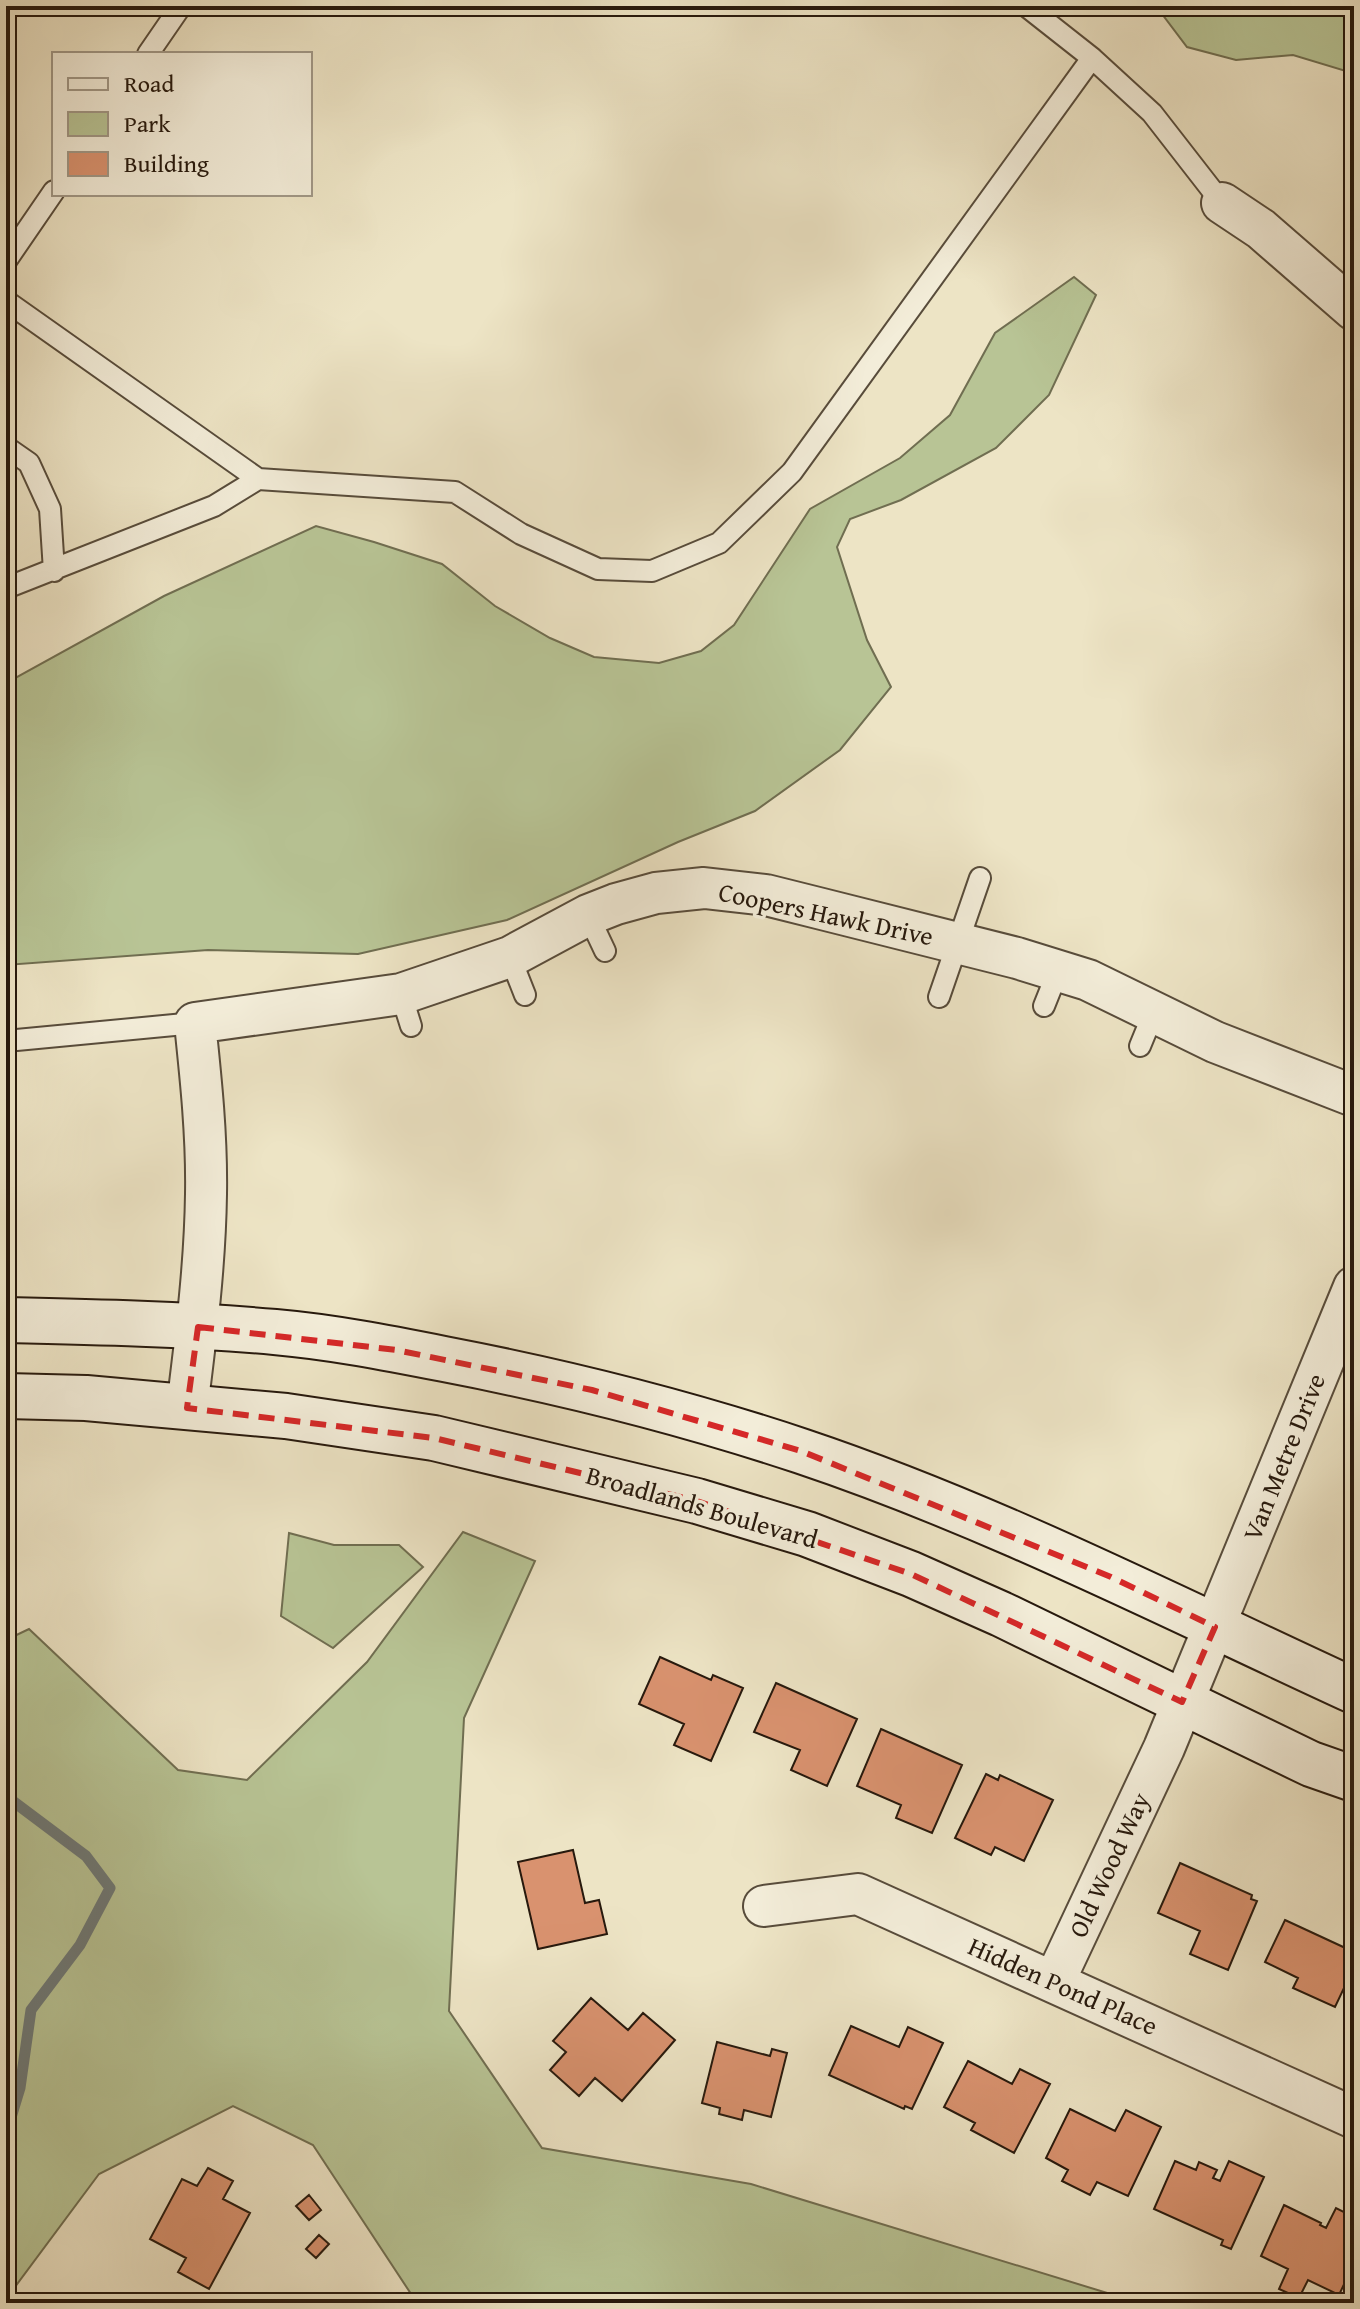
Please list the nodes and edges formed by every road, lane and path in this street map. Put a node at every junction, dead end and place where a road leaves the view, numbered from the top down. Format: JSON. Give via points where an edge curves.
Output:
{"nodes":[{"id":1,"x":181,"y":6,"type":"edge"},
{"id":2,"x":1026,"y":6,"type":"edge"},
{"id":3,"x":149,"y":52,"type":"edge"},
{"id":4,"x":1092,"y":58,"type":"junction"},
{"id":5,"x":52,"y":194,"type":"edge"},
{"id":6,"x":1222,"y":203,"type":"joint"},
{"id":7,"x":6,"y":261,"type":"edge"},
{"id":8,"x":6,"y":301,"type":"edge"},
{"id":9,"x":1354,"y":310,"type":"edge"},
{"id":10,"x":6,"y":447,"type":"edge"},
{"id":11,"x":258,"y":479,"type":"junction"},
{"id":12,"x":54,"y":571,"type":"junction"},
{"id":13,"x":6,"y":588,"type":"edge"},
{"id":14,"x":980,"y":878,"type":"dead end"},
{"id":15,"x":588,"y":915,"type":"junction"},
{"id":16,"x":958,"y":943,"type":"junction"},
{"id":17,"x":605,"y":951,"type":"dead end"},
{"id":18,"x":510,"y":957,"type":"junction"},
{"id":19,"x":525,"y":995,"type":"dead end"},
{"id":20,"x":939,"y":997,"type":"dead end"},
{"id":21,"x":195,"y":1023,"type":"junction"},
{"id":22,"x":6,"y":1041,"type":"edge"},
{"id":23,"x":1354,"y":1096,"type":"edge"},
{"id":24,"x":1354,"y":1287,"type":"edge"},
{"id":25,"x":6,"y":1320,"type":"edge"},
{"id":26,"x":198,"y":1327,"type":"junction"},
{"id":27,"x":6,"y":1396,"type":"edge"},
{"id":28,"x":187,"y":1408,"type":"junction"},
{"id":29,"x":1215,"y":1627,"type":"junction"},
{"id":30,"x":1354,"y":1691,"type":"edge"},
{"id":31,"x":1182,"y":1702,"type":"junction"},
{"id":32,"x":1354,"y":1779,"type":"edge"},
{"id":33,"x":764,"y":1906,"type":"dead end"},
{"id":34,"x":1054,"y":1982,"type":"junction"},
{"id":35,"x":1354,"y":2118,"type":"edge"}],
"edges":[{"from":1,"to":3,"type":"lane"},
{"from":2,"to":4,"type":"lane"},
{"from":4,"to":6,"type":"lane","via":[[1152,113]]},
{"from":4,"to":11,"type":"lane","via":[[792,472],[719,543],[652,571],[598,569],[521,534],[455,492]]},
{"from":5,"to":7,"type":"lane"},
{"from":6,"to":9,"type":"street","via":[[1261,229]]},
{"from":8,"to":11,"type":"lane"},
{"from":10,"to":12,"type":"lane","via":[[29,463],[50,509]]},
{"from":11,"to":12,"type":"lane","via":[[214,506]]},
{"from":12,"to":13,"type":"lane"},
{"from":14,"to":16,"type":"lane"},
{"from":15,"to":16,"type":"street","name":"Coopers Hawk Drive","via":[[656,893],[704,888],[766,895]]},
{"from":15,"to":17,"type":"lane"},
{"from":15,"to":18,"type":"street","name":"Coopers Hawk Drive"},
{"from":16,"to":20,"type":"lane"},
{"from":16,"to":23,"type":"street","name":"Coopers Hawk Drive","via":[[1051,989],[1088,980],[1147,1029],[1215,1042]]},
{"from":18,"to":19,"type":"lane"},
{"from":18,"to":21,"type":"street","name":"Coopers Hawk Drive","via":[[406,1010]]},
{"from":21,"to":22,"type":"lane"},
{"from":21,"to":26,"type":"street","via":[[206,1192]]},
{"from":24,"to":29,"type":"street","name":"Van Metre Drive"},
{"from":25,"to":26,"type":"main road"},
{"from":26,"to":28,"type":"street"},
{"from":26,"to":29,"type":"main road","via":[[278,1332],[396,1350],[592,1390],[677,1414],[801,1451],[935,1501]]},
{"from":27,"to":28,"type":"main road","name":"Broadlands Boulevard"},
{"from":28,"to":31,"type":"main road","name":"Broadlands Boulevard","via":[[434,1438],[710,1505],[807,1534],[911,1574]]},
{"from":29,"to":30,"type":"main road"},
{"from":29,"to":31,"type":"street","name":"Van Metre Drive"},
{"from":31,"to":32,"type":"main road","name":"Broadlands Boulevard"},
{"from":31,"to":34,"type":"street","name":"Old Wood Way"},
{"from":33,"to":34,"type":"street","name":"Hidden Pond Place","via":[[858,1894]]},
{"from":34,"to":35,"type":"street","name":"Hidden Pond Place"}]}
